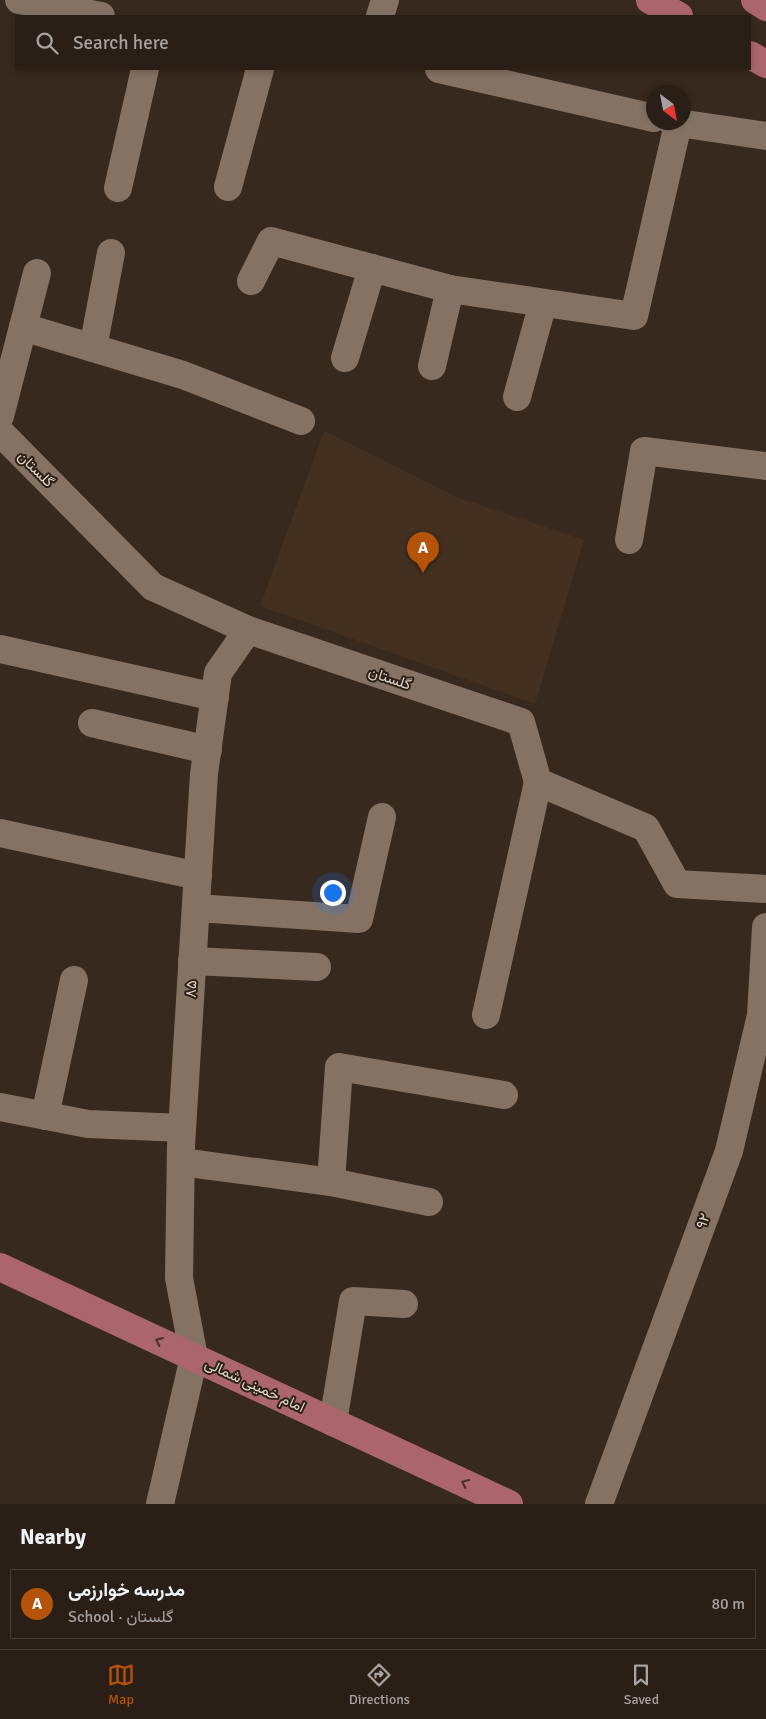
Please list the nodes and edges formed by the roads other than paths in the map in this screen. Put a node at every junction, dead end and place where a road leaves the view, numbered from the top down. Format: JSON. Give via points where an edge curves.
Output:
{"nodes":[{"id":1,"x":19,"y":0,"type":"edge"},
{"id":2,"x":385,"y":0,"type":"edge"},
{"id":3,"x":650,"y":0,"type":"edge"},
{"id":4,"x":755,"y":0,"type":"edge"},
{"id":5,"x":766,"y":7,"type":"edge"},
{"id":6,"x":96,"y":15,"type":"edge"},
{"id":7,"x":380,"y":15,"type":"edge"},
{"id":8,"x":677,"y":15,"type":"edge"},
{"id":9,"x":751,"y":56,"type":"edge"},
{"id":10,"x":766,"y":64,"type":"edge"},
{"id":11,"x":145,"y":70,"type":"edge"},
{"id":12,"x":260,"y":70,"type":"edge"},
{"id":13,"x":443,"y":70,"type":"edge"},
{"id":14,"x":646,"y":117,"type":"edge"},
{"id":15,"x":691,"y":125,"type":"edge"},
{"id":16,"x":667,"y":130,"type":"edge"},
{"id":17,"x":766,"y":136,"type":"edge"},
{"id":18,"x":228,"y":187,"type":"dead end"},
{"id":19,"x":118,"y":188,"type":"dead end"},
{"id":20,"x":111,"y":253,"type":"dead end"},
{"id":21,"x":372,"y":268,"type":"junction"},
{"id":22,"x":37,"y":273,"type":"dead end"},
{"id":23,"x":251,"y":281,"type":"dead end"},
{"id":24,"x":450,"y":288,"type":"junction"},
{"id":25,"x":543,"y":303,"type":"junction"},
{"id":26,"x":23,"y":327,"type":"junction"},
{"id":27,"x":93,"y":348,"type":"junction"},
{"id":28,"x":345,"y":358,"type":"dead end"},
{"id":29,"x":432,"y":366,"type":"dead end"},
{"id":30,"x":517,"y":397,"type":"dead end"},
{"id":31,"x":0,"y":416,"type":"edge"},
{"id":32,"x":301,"y":421,"type":"dead end"},
{"id":33,"x":0,"y":432,"type":"edge"},
{"id":34,"x":766,"y":466,"type":"edge"},
{"id":35,"x":629,"y":540,"type":"dead end"},
{"id":36,"x":248,"y":630,"type":"junction"},
{"id":37,"x":0,"y":649,"type":"edge"},
{"id":38,"x":215,"y":697,"type":"junction"},
{"id":39,"x":92,"y":724,"type":"dead end"},
{"id":40,"x":208,"y":750,"type":"junction"},
{"id":41,"x":538,"y":782,"type":"junction"},
{"id":42,"x":382,"y":817,"type":"dead end"},
{"id":43,"x":0,"y":833,"type":"edge"},
{"id":44,"x":198,"y":876,"type":"junction"},
{"id":45,"x":766,"y":889,"type":"edge"},
{"id":46,"x":196,"y":908,"type":"junction"},
{"id":47,"x":766,"y":927,"type":"edge"},
{"id":48,"x":192,"y":961,"type":"junction"},
{"id":49,"x":317,"y":967,"type":"dead end"},
{"id":50,"x":74,"y":980,"type":"dead end"},
{"id":51,"x":764,"y":1014,"type":"edge"},
{"id":52,"x":486,"y":1015,"type":"dead end"},
{"id":53,"x":504,"y":1095,"type":"dead end"},
{"id":54,"x":0,"y":1107,"type":"edge"},
{"id":55,"x":45,"y":1116,"type":"junction"},
{"id":56,"x":182,"y":1128,"type":"junction"},
{"id":57,"x":181,"y":1162,"type":"junction"},
{"id":58,"x":331,"y":1182,"type":"junction"},
{"id":59,"x":429,"y":1202,"type":"dead end"},
{"id":60,"x":0,"y":1267,"type":"edge"},
{"id":61,"x":404,"y":1304,"type":"dead end"},
{"id":62,"x":194,"y":1357,"type":"junction"},
{"id":63,"x":333,"y":1422,"type":"junction"},
{"id":64,"x":160,"y":1504,"type":"edge"},
{"id":65,"x":509,"y":1504,"type":"edge"},
{"id":66,"x":599,"y":1504,"type":"edge"}],
"edges":[{"from":1,"to":6,"type":"street"},
{"from":2,"to":7,"type":"street"},
{"from":3,"to":8,"type":"main road"},
{"from":4,"to":5,"type":"main road"},
{"from":9,"to":10,"type":"main road"},
{"from":11,"to":19,"type":"street"},
{"from":12,"to":18,"type":"street"},
{"from":13,"to":14,"type":"street"},
{"from":15,"to":17,"type":"street"},
{"from":16,"to":25,"type":"street","via":[[634,316]]},
{"from":20,"to":27,"type":"street"},
{"from":21,"to":23,"type":"street","via":[[271,241]]},
{"from":21,"to":24,"type":"street"},
{"from":21,"to":28,"type":"street"},
{"from":22,"to":26,"type":"street"},
{"from":24,"to":25,"type":"street"},
{"from":24,"to":29,"type":"street"},
{"from":25,"to":30,"type":"street"},
{"from":26,"to":27,"type":"street"},
{"from":26,"to":31,"type":"street"},
{"from":27,"to":32,"type":"street","via":[[183,375]]},
{"from":33,"to":36,"type":"street","name":"گلستان","via":[[153,587]]},
{"from":34,"to":35,"type":"street","via":[[644,451]]},
{"from":36,"to":38,"type":"street","name":"۸۵","via":[[218,673]]},
{"from":36,"to":41,"type":"street","name":"گلستان","via":[[521,722]]},
{"from":37,"to":38,"type":"street"},
{"from":38,"to":40,"type":"street","name":"۸۵"},
{"from":39,"to":40,"type":"street"},
{"from":40,"to":44,"type":"street","name":"۸۵"},
{"from":41,"to":45,"type":"street","via":[[646,828],[676,884]]},
{"from":41,"to":52,"type":"street"},
{"from":42,"to":46,"type":"street","via":[[359,919]]},
{"from":43,"to":44,"type":"street"},
{"from":44,"to":46,"type":"street","name":"۸۵"},
{"from":46,"to":48,"type":"street","name":"۸۵"},
{"from":47,"to":51,"type":"street","name":"۹۲"},
{"from":48,"to":49,"type":"street"},
{"from":48,"to":56,"type":"street","name":"۸۵"},
{"from":50,"to":55,"type":"street"},
{"from":51,"to":66,"type":"street","name":"۹۲","via":[[728,1151]]},
{"from":53,"to":58,"type":"street","via":[[339,1067]]},
{"from":54,"to":55,"type":"street"},
{"from":55,"to":56,"type":"street","via":[[88,1124]]},
{"from":56,"to":57,"type":"street","name":"۸۵"},
{"from":57,"to":58,"type":"street"},
{"from":57,"to":62,"type":"street","name":"۸۵","via":[[179,1278]]},
{"from":58,"to":59,"type":"street"},
{"from":62,"to":60,"type":"main road","name":"امام خمینی شمالی","one_way":true},
{"from":61,"to":63,"type":"street","via":[[353,1301]]},
{"from":62,"to":63,"type":"main road","name":"امام خمینی شمالی"},
{"from":62,"to":64,"type":"street"},
{"from":65,"to":63,"type":"main road","name":"امام خمینی شمالی","one_way":true}]}
